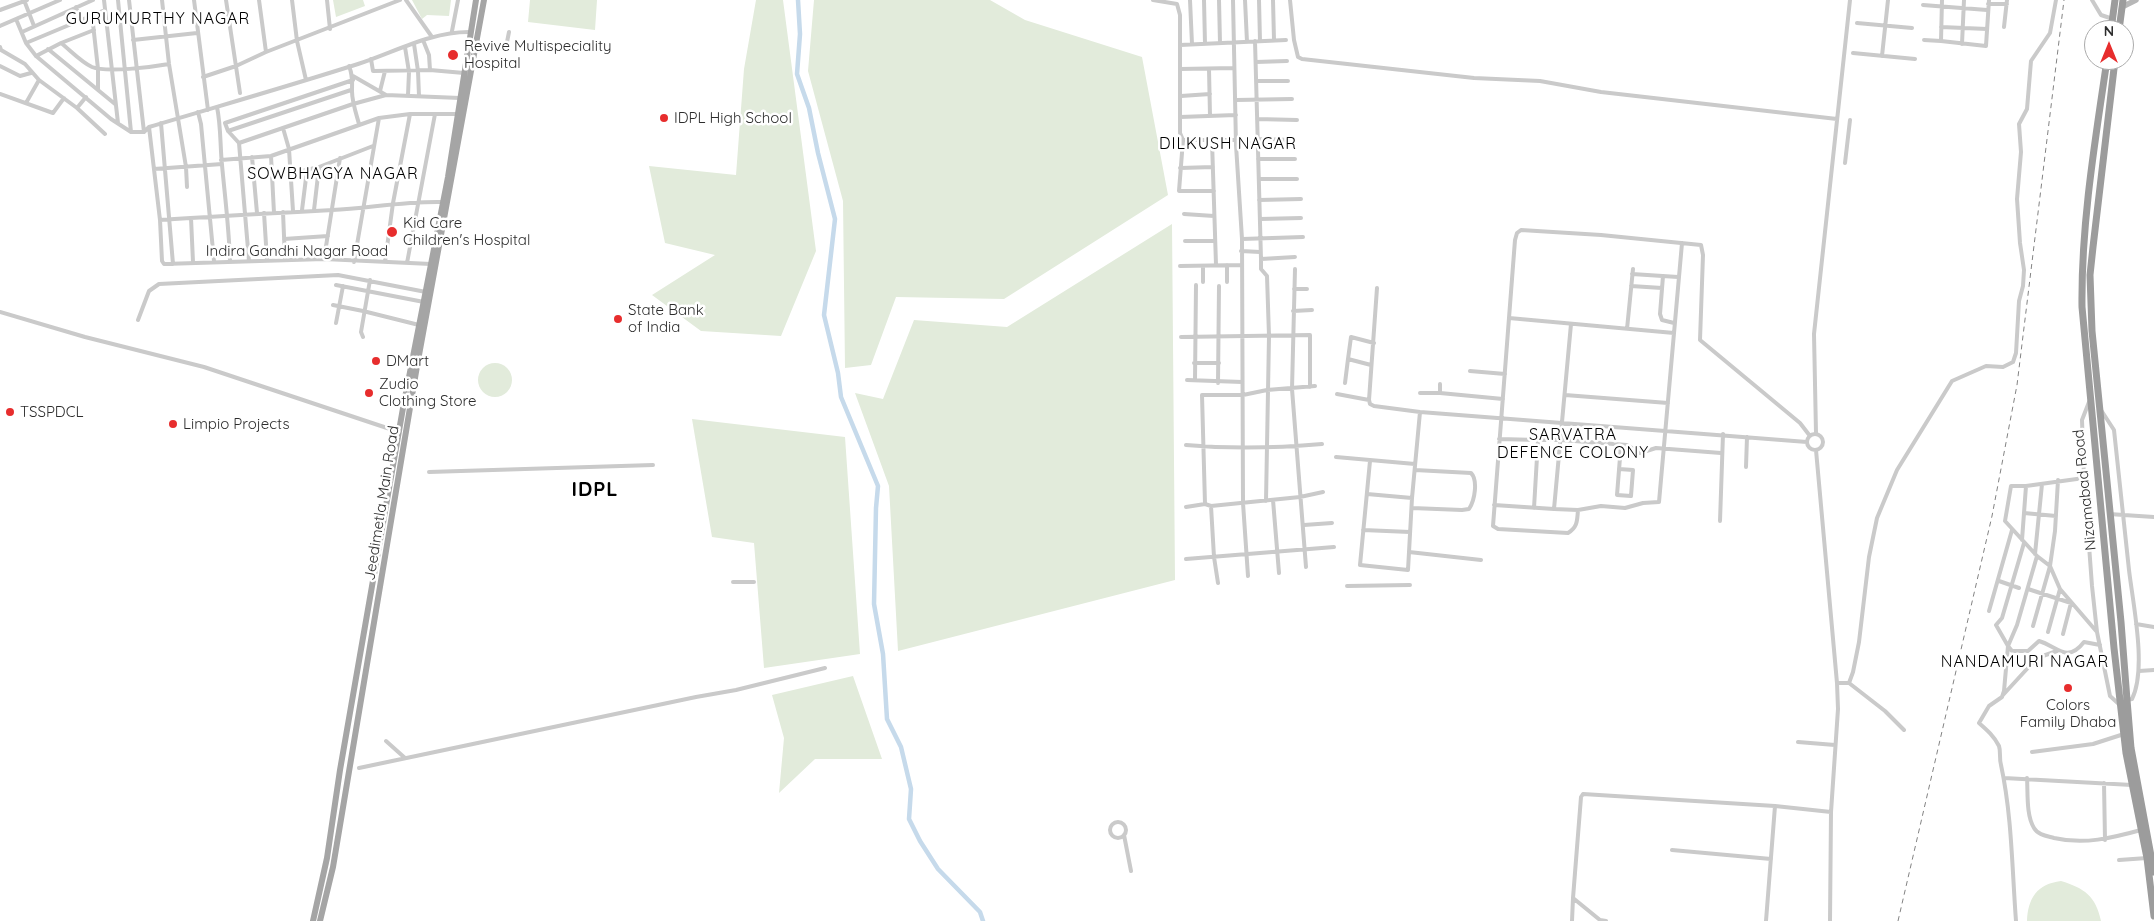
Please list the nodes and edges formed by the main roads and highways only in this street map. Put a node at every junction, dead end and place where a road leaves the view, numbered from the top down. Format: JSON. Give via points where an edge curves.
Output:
{"nodes":[{"id":1,"x":476,"y":0,"type":"edge"},
{"id":2,"x":484,"y":0,"type":"edge"},
{"id":3,"x":2136,"y":0,"type":"edge"},
{"id":4,"x":2114,"y":2,"type":"edge"},
{"id":5,"x":2123,"y":4,"type":"edge"},
{"id":6,"x":2113,"y":20,"type":"edge"},
{"id":7,"x":2121,"y":20,"type":"edge"},
{"id":8,"x":2106,"y":70,"type":"edge"},
{"id":9,"x":2114,"y":70,"type":"edge"},
{"id":10,"x":2104,"y":82,"type":"junction"},
{"id":11,"x":2112,"y":83,"type":"junction"},
{"id":12,"x":438,"y":240,"type":"junction"},
{"id":13,"x":2089,"y":340,"type":"junction"},
{"id":14,"x":2124,"y":703,"type":"junction"},
{"id":15,"x":2154,"y":872,"type":"edge"},
{"id":16,"x":2154,"y":916,"type":"edge"},
{"id":17,"x":313,"y":921,"type":"edge"},
{"id":18,"x":320,"y":921,"type":"edge"}],
"edges":[{"from":1,"to":12,"type":"main road","name":"Jeedimetla Main Road"},
{"from":2,"to":12,"type":"main road","name":"Jeedimetla Main Road"},
{"from":3,"to":5,"type":"main road"},
{"from":4,"to":6,"type":"highway"},
{"from":5,"to":7,"type":"highway"},
{"from":8,"to":10,"type":"highway","name":"Nizamabad Road"},
{"from":9,"to":11,"type":"highway","name":"Nizamabad Road"},
{"from":10,"to":11,"type":"highway"},
{"from":10,"to":13,"type":"highway","name":"Nizamabad Road","via":[[2082,278]]},
{"from":11,"to":13,"type":"highway","name":"Nizamabad Road","via":[[2090,275]]},
{"from":12,"to":17,"type":"main road","name":"Jeedimetla Main Road","via":[[399,432],[327,858]]},
{"from":12,"to":18,"type":"main road","name":"Jeedimetla Main Road","via":[[333,867]]},
{"from":13,"to":14,"type":"highway","name":"Nizamabad Road","via":[[2090,399]]},
{"from":13,"to":14,"type":"highway","name":"Nizamabad Road","via":[[2121,622]]},
{"from":14,"to":15,"type":"highway","name":"Nizamabad Road"},
{"from":14,"to":16,"type":"highway","name":"Nizamabad Road","via":[[2124,734],[2147,858]]}]}
